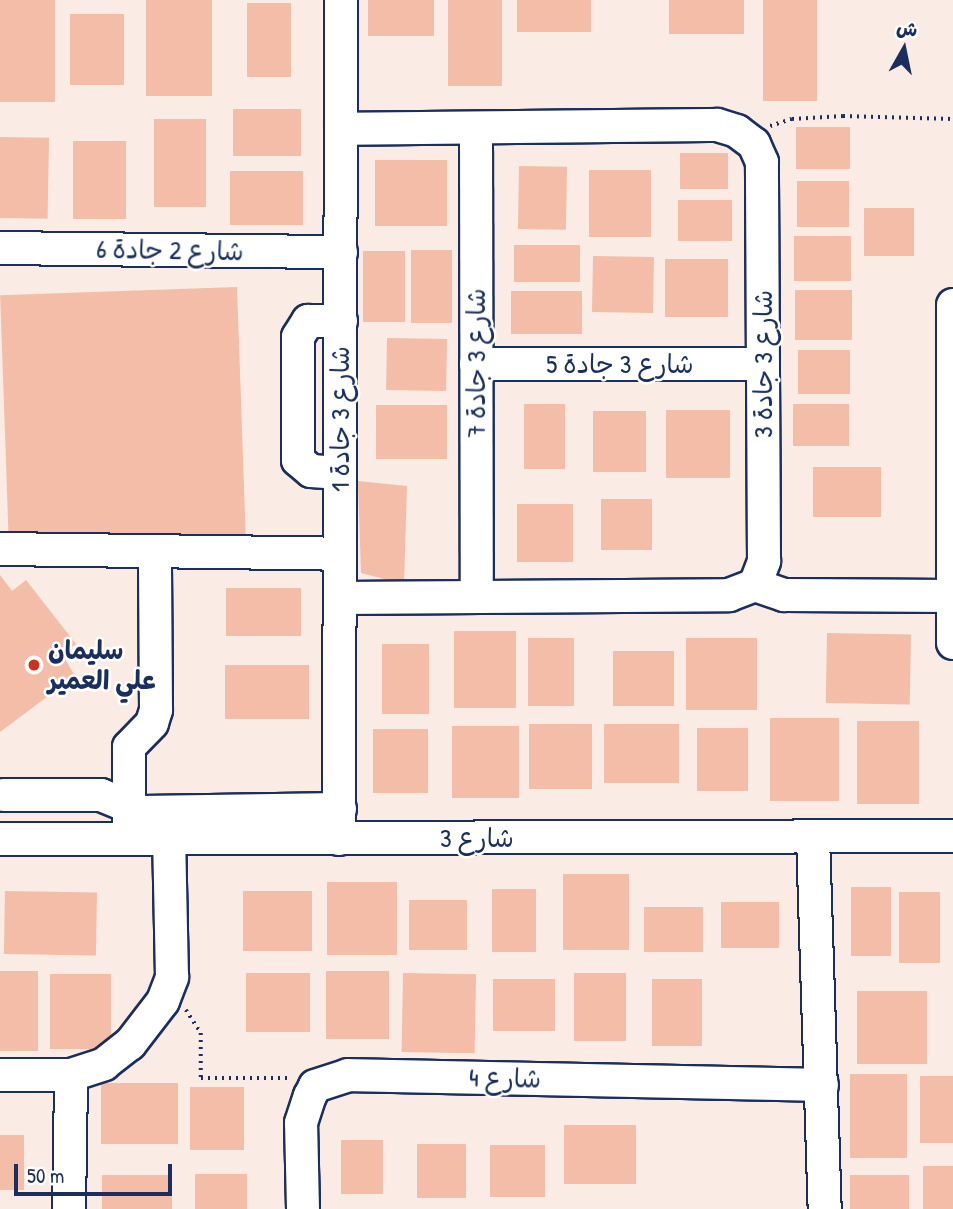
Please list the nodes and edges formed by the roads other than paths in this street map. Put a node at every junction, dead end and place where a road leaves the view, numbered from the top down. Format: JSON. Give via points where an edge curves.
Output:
{"nodes":[{"id":1,"x":341,"y":0,"type":"edge"},
{"id":2,"x":341,"y":129,"type":"junction"},
{"id":3,"x":476,"y":130,"type":"junction"},
{"id":4,"x":0,"y":248,"type":"edge"},
{"id":5,"x":341,"y":252,"type":"junction"},
{"id":6,"x":953,"y":319,"type":"edge"},
{"id":7,"x":341,"y":321,"type":"junction"},
{"id":8,"x":477,"y":364,"type":"junction"},
{"id":9,"x":763,"y":364,"type":"junction"},
{"id":10,"x":952,"y":453,"type":"edge"},
{"id":11,"x":340,"y":473,"type":"junction"},
{"id":12,"x":0,"y":549,"type":"edge"},
{"id":13,"x":155,"y":551,"type":"junction"},
{"id":14,"x":340,"y":554,"type":"junction"},
{"id":15,"x":755,"y":584,"type":"junction"},
{"id":16,"x":952,"y":596,"type":"edge"},
{"id":17,"x":478,"y":597,"type":"junction"},
{"id":18,"x":340,"y":598,"type":"junction"},
{"id":19,"x":953,"y":643,"type":"edge"},
{"id":20,"x":4,"y":795,"type":"dead end"},
{"id":21,"x":128,"y":807,"type":"junction"},
{"id":22,"x":340,"y":824,"type":"junction"},
{"id":23,"x":953,"y":836,"type":"edge"},
{"id":24,"x":813,"y":837,"type":"junction"},
{"id":25,"x":0,"y":839,"type":"edge"},
{"id":26,"x":130,"y":839,"type":"junction"},
{"id":27,"x":169,"y":839,"type":"junction"},
{"id":28,"x":0,"y":1075,"type":"edge"},
{"id":29,"x":71,"y":1075,"type":"junction"},
{"id":30,"x":822,"y":1085,"type":"junction"},
{"id":31,"x":69,"y":1209,"type":"edge"},
{"id":32,"x":303,"y":1209,"type":"edge"},
{"id":33,"x":825,"y":1209,"type":"edge"}],
"edges":[{"from":1,"to":2,"type":"street","name":"شارع 3 جادة 1"},
{"from":2,"to":3,"type":"street"},
{"from":2,"to":5,"type":"street","name":"شارع 3 جادة 1"},
{"from":3,"to":8,"type":"street","name":"شارع 3 جادة 7"},
{"from":3,"to":9,"type":"street","name":"شارع 3 جادة 3","via":[[717,125],[747,138],[762,162]]},
{"from":4,"to":5,"type":"street","name":"شارع 2 جادة 6"},
{"from":5,"to":7,"type":"street","name":"شارع 3 جادة 1"},
{"from":6,"to":10,"type":"street"},
{"from":7,"to":11,"type":"street","name":"شارع 3 جادة 1"},
{"from":7,"to":11,"type":"street","via":[[308,321],[298,337],[298,460],[312,471]]},
{"from":8,"to":9,"type":"street","name":"شارع 3 جادة 5"},
{"from":8,"to":17,"type":"street","name":"شارع 3 جادة 7"},
{"from":9,"to":15,"type":"street","name":"شارع 3 جادة 3","via":[[764,561]]},
{"from":10,"to":16,"type":"street"},
{"from":11,"to":14,"type":"street","name":"شارع 3 جادة 1"},
{"from":12,"to":13,"type":"street"},
{"from":13,"to":14,"type":"street"},
{"from":13,"to":21,"type":"street","via":[[156,710],[152,723],[129,747]]},
{"from":14,"to":18,"type":"street","name":"شارع 3 جادة 1"},
{"from":15,"to":16,"type":"street","via":[[784,595]]},
{"from":15,"to":17,"type":"street","via":[[729,595]]},
{"from":16,"to":19,"type":"street"},
{"from":17,"to":18,"type":"street"},
{"from":18,"to":22,"type":"street","name":"شارع 3 جادة 1"},
{"from":20,"to":21,"type":"street","via":[[101,795]]},
{"from":21,"to":22,"type":"street","via":[[142,812]]},
{"from":21,"to":26,"type":"street"},
{"from":22,"to":24,"type":"street","name":"شارع 3"},
{"from":22,"to":27,"type":"street","name":"شارع 3"},
{"from":23,"to":24,"type":"street","name":"شارع 3"},
{"from":24,"to":30,"type":"street"},
{"from":25,"to":26,"type":"street","name":"شارع 3"},
{"from":26,"to":27,"type":"street","name":"شارع 3"},
{"from":27,"to":29,"type":"street","via":[[171,988],[130,1044],[104,1064]]},
{"from":28,"to":29,"type":"street"},
{"from":29,"to":31,"type":"street"},
{"from":30,"to":32,"type":"street","name":"شارع 4","via":[[348,1075],[315,1086],[302,1124]]},
{"from":30,"to":33,"type":"street"}]}
